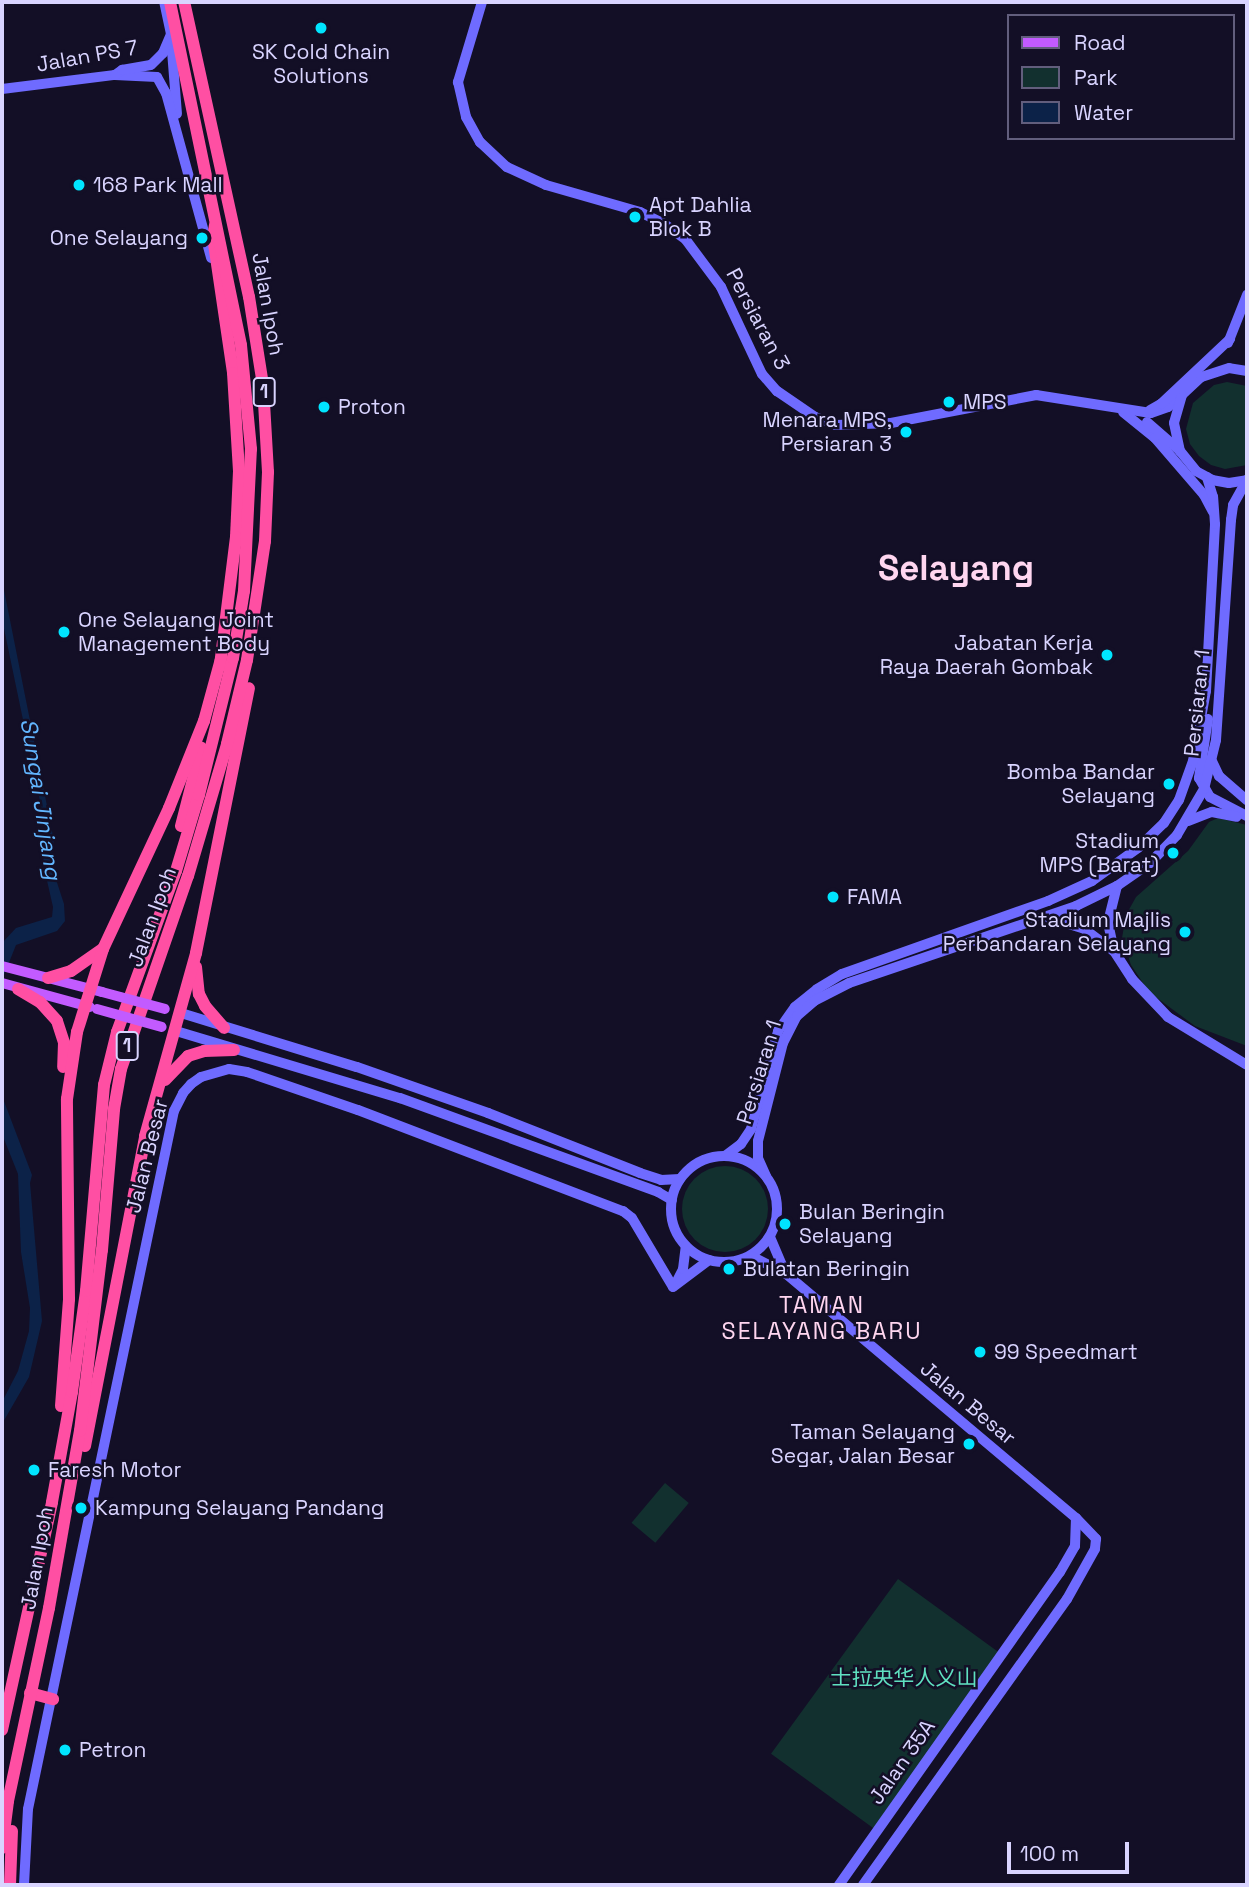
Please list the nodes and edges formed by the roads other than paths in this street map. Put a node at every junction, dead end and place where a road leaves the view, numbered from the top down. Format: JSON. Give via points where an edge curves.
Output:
{"nodes":[{"id":1,"x":164,"y":2,"type":"edge"},
{"id":2,"x":170,"y":2,"type":"edge"},
{"id":3,"x":184,"y":2,"type":"edge"},
{"id":4,"x":482,"y":2,"type":"edge"},
{"id":5,"x":171,"y":34,"type":"junction"},
{"id":6,"x":115,"y":75,"type":"junction"},
{"id":7,"x":2,"y":89,"type":"edge"},
{"id":8,"x":178,"y":132,"type":"junction"},
{"id":9,"x":216,"y":215,"type":"junction"},
{"id":10,"x":1247,"y":295,"type":"edge"},
{"id":11,"x":225,"y":309,"type":"junction"},
{"id":12,"x":1230,"y":339,"type":"junction"},
{"id":13,"x":1247,"y":371,"type":"edge"},
{"id":14,"x":1201,"y":376,"type":"junction"},
{"id":15,"x":1182,"y":396,"type":"junction"},
{"id":16,"x":1119,"y":410,"type":"junction"},
{"id":17,"x":1132,"y":412,"type":"junction"},
{"id":18,"x":1143,"y":414,"type":"junction"},
{"id":19,"x":1180,"y":451,"type":"junction"},
{"id":20,"x":1207,"y":477,"type":"junction"},
{"id":21,"x":1247,"y":480,"type":"edge"},
{"id":22,"x":1247,"y":492,"type":"edge"},
{"id":23,"x":1233,"y":505,"type":"junction"},
{"id":24,"x":1215,"y":516,"type":"junction"},
{"id":25,"x":265,"y":541,"type":"junction"},
{"id":26,"x":221,"y":659,"type":"junction"},
{"id":27,"x":1206,"y":691,"type":"junction"},
{"id":28,"x":1212,"y":760,"type":"junction"},
{"id":29,"x":1204,"y":789,"type":"junction"},
{"id":30,"x":1247,"y":800,"type":"edge"},
{"id":31,"x":1247,"y":818,"type":"edge"},
{"id":32,"x":1185,"y":823,"type":"junction"},
{"id":33,"x":1145,"y":841,"type":"junction"},
{"id":34,"x":1157,"y":855,"type":"junction"},
{"id":35,"x":1117,"y":886,"type":"junction"},
{"id":36,"x":1045,"y":917,"type":"junction"},
{"id":37,"x":103,"y":949,"type":"junction"},
{"id":38,"x":1114,"y":951,"type":"junction"},
{"id":39,"x":196,"y":953,"type":"junction"},
{"id":40,"x":2,"y":966,"type":"edge"},
{"id":41,"x":48,"y":978,"type":"junction"},
{"id":42,"x":135,"y":979,"type":"junction"},
{"id":43,"x":2,"y":983,"type":"edge"},
{"id":44,"x":18,"y":989,"type":"junction"},
{"id":45,"x":96,"y":991,"type":"junction"},
{"id":46,"x":91,"y":1007,"type":"junction"},
{"id":47,"x":181,"y":1013,"type":"junction"},
{"id":48,"x":225,"y":1028,"type":"junction"},
{"id":49,"x":176,"y":1031,"type":"junction"},
{"id":50,"x":234,"y":1050,"type":"junction"},
{"id":51,"x":1247,"y":1065,"type":"edge"},
{"id":52,"x":158,"y":1093,"type":"junction"},
{"id":53,"x":67,"y":1099,"type":"junction"},
{"id":54,"x":724,"y":1156,"type":"junction"},
{"id":55,"x":766,"y":1176,"type":"junction"},
{"id":56,"x":680,"y":1179,"type":"junction"},
{"id":57,"x":672,"y":1200,"type":"junction"},
{"id":58,"x":770,"y":1237,"type":"junction"},
{"id":59,"x":686,"y":1246,"type":"junction"},
{"id":60,"x":751,"y":1256,"type":"junction"},
{"id":61,"x":709,"y":1260,"type":"junction"},
{"id":62,"x":785,"y":1273,"type":"junction"},
{"id":63,"x":673,"y":1287,"type":"junction"},
{"id":64,"x":1076,"y":1518,"type":"junction"},
{"id":65,"x":1094,"y":1534,"type":"joint"},
{"id":66,"x":56,"y":1565,"type":"junction"},
{"id":67,"x":35,"y":1584,"type":"junction"},
{"id":68,"x":30,"y":1693,"type":"junction"},
{"id":69,"x":53,"y":1699,"type":"junction"},
{"id":70,"x":2,"y":1730,"type":"edge"},
{"id":71,"x":21,"y":1730,"type":"junction"},
{"id":72,"x":2,"y":1848,"type":"edge"},
{"id":73,"x":10,"y":1885,"type":"edge"},
{"id":74,"x":24,"y":1885,"type":"edge"},
{"id":75,"x":839,"y":1885,"type":"edge"},
{"id":76,"x":863,"y":1885,"type":"edge"}],
"edges":[{"from":1,"to":5,"type":"street"},
{"from":2,"to":9,"type":"highway","name":"Jalan Ipoh","number":"1"},
{"from":3,"to":25,"type":"highway","name":"Jalan Ipoh","number":"1","via":[[249,297],[263,385],[268,472]]},
{"from":4,"to":16,"type":"street","name":"Persiaran 3","via":[[458,82],[466,117],[480,142],[507,167],[546,186],[640,212],[686,240],[721,287],[762,374],[777,391],[815,417],[836,425],[891,423],[1036,395]]},
{"from":5,"to":6,"type":"street","name":"Jalan PS 7","via":[[156,61]]},
{"from":5,"to":8,"type":"street"},
{"from":6,"to":7,"type":"street","name":"Jalan PS 7"},
{"from":6,"to":8,"type":"street","via":[[157,76]]},
{"from":8,"to":11,"type":"street"},
{"from":9,"to":11,"type":"highway","via":[[213,237]]},
{"from":9,"to":42,"type":"highway","name":"Jalan Ipoh","number":"1","via":[[241,345],[248,411],[250,509],[244,591],[233,658],[199,794]]},
{"from":10,"to":12,"type":"street"},
{"from":11,"to":26,"type":"highway","via":[[239,485]]},
{"from":12,"to":14,"type":"street"},
{"from":12,"to":18,"type":"street","via":[[1161,404]]},
{"from":13,"to":14,"type":"street","via":[[1229,368]]},
{"from":14,"to":15,"type":"street"},
{"from":15,"to":18,"type":"street","via":[[1159,412]]},
{"from":15,"to":19,"type":"street","via":[[1174,423]]},
{"from":16,"to":17,"type":"street","name":"Persiaran 3"},
{"from":16,"to":24,"type":"street","via":[[1155,438],[1204,495]]},
{"from":17,"to":18,"type":"street","name":"Persiaran 3"},
{"from":17,"to":19,"type":"street"},
{"from":19,"to":20,"type":"street"},
{"from":20,"to":21,"type":"street","via":[[1229,483]]},
{"from":20,"to":24,"type":"street","name":"Persiaran 1"},
{"from":21,"to":23,"type":"street","name":"Persiaran 1"},
{"from":22,"to":23,"type":"street"},
{"from":23,"to":28,"type":"street","name":"Persiaran 1"},
{"from":24,"to":27,"type":"street","name":"Persiaran 1"},
{"from":25,"to":39,"type":"highway","via":[[248,692]]},
{"from":25,"to":66,"type":"highway","name":"Jalan Ipoh","number":"1","via":[[247,660],[227,744],[188,876],[121,1069],[92,1341]]},
{"from":26,"to":37,"type":"highway","via":[[190,757]]},
{"from":26,"to":42,"type":"highway","via":[[181,827]]},
{"from":27,"to":29,"type":"street","via":[[1208,722],[1199,772]]},
{"from":27,"to":33,"type":"street","name":"Persiaran 1","via":[[1196,748],[1179,800]]},
{"from":28,"to":29,"type":"street","name":"Persiaran 1"},
{"from":28,"to":30,"type":"street","via":[[1219,776]]},
{"from":29,"to":31,"type":"street"},
{"from":29,"to":32,"type":"street","name":"Persiaran 1"},
{"from":31,"to":32,"type":"street","via":[[1212,812]]},
{"from":32,"to":34,"type":"street","name":"Persiaran 1"},
{"from":33,"to":34,"type":"street"},
{"from":33,"to":54,"type":"street","name":"Persiaran 1","via":[[1111,869],[1048,901],[842,974],[817,989],[795,1007],[778,1031],[751,1129],[741,1144]]},
{"from":34,"to":35,"type":"street","name":"Persiaran 1"},
{"from":35,"to":36,"type":"street","name":"Persiaran 1"},
{"from":35,"to":38,"type":"street","via":[[1108,922]]},
{"from":36,"to":38,"type":"street","via":[[1083,928]]},
{"from":36,"to":55,"type":"street","name":"Persiaran 1","via":[[841,986],[797,1016],[783,1044],[758,1140],[758,1158]]},
{"from":37,"to":41,"type":"highway","via":[[71,971]]},
{"from":37,"to":45,"type":"highway"},
{"from":38,"to":51,"type":"street","via":[[1132,979],[1168,1017]]},
{"from":39,"to":47,"type":"highway"},
{"from":39,"to":48,"type":"highway","via":[[199,994]]},
{"from":40,"to":41,"type":"main road"},
{"from":41,"to":45,"type":"main road"},
{"from":42,"to":67,"type":"highway","name":"Jalan Ipoh","number":"1","via":[[104,1085],[83,1316],[63,1448]]},
{"from":43,"to":44,"type":"main road"},
{"from":44,"to":46,"type":"main road"},
{"from":44,"to":53,"type":"highway","via":[[48,1009],[60,1026]]},
{"from":45,"to":46,"type":"highway"},
{"from":45,"to":47,"type":"main road","bridge":true},
{"from":46,"to":49,"type":"main road","bridge":true},
{"from":46,"to":53,"type":"highway","via":[[72,1059]]},
{"from":47,"to":48,"type":"street"},
{"from":47,"to":49,"type":"highway"},
{"from":48,"to":56,"type":"street","via":[[357,1067],[650,1177]]},
{"from":49,"to":50,"type":"street"},
{"from":49,"to":52,"type":"highway"},
{"from":50,"to":52,"type":"highway","via":[[188,1056]]},
{"from":50,"to":57,"type":"street","via":[[400,1098]]},
{"from":52,"to":66,"type":"highway","via":[[145,1136],[88,1433]]},
{"from":53,"to":67,"type":"highway","via":[[66,1357]]},
{"from":54,"to":55,"type":"street","via":[[754,1165]]},
{"from":54,"to":56,"type":"street","via":[[707,1159]]},
{"from":55,"to":58,"type":"street","via":[[777,1201]]},
{"from":56,"to":57,"type":"street"},
{"from":57,"to":59,"type":"street","via":[[673,1225]]},
{"from":58,"to":60,"type":"street"},
{"from":58,"to":62,"type":"street","name":"Jalan Besar"},
{"from":59,"to":61,"type":"street"},
{"from":59,"to":63,"type":"street","via":[[683,1269]]},
{"from":60,"to":61,"type":"street","via":[[729,1262]]},
{"from":60,"to":62,"type":"street","name":"Jalan Besar"},
{"from":61,"to":63,"type":"street"},
{"from":62,"to":64,"type":"street","name":"Jalan Besar"},
{"from":63,"to":69,"type":"street","name":"Jalan Besar","via":[[624,1211],[247,1072],[229,1069],[201,1077],[183,1093],[174,1111]]},
{"from":64,"to":65,"type":"street","name":"Jalan Besar"},
{"from":64,"to":75,"type":"street","name":"Jalan 35A","via":[[1075,1546],[1060,1572]]},
{"from":65,"to":76,"type":"street","name":"Jalan 35A","via":[[1095,1549],[1067,1599]]},
{"from":66,"to":68,"type":"highway","name":"Jalan Ipoh","number":"1"},
{"from":67,"to":70,"type":"highway","name":"Jalan Ipoh","number":"1"},
{"from":68,"to":69,"type":"highway"},
{"from":68,"to":71,"type":"highway","name":"Jalan Ipoh","number":"1"},
{"from":69,"to":74,"type":"street","name":"Jalan Besar","via":[[29,1809]]},
{"from":71,"to":72,"type":"highway","name":"Jalan Ipoh","number":"1"},
{"from":71,"to":73,"type":"highway"}]}
